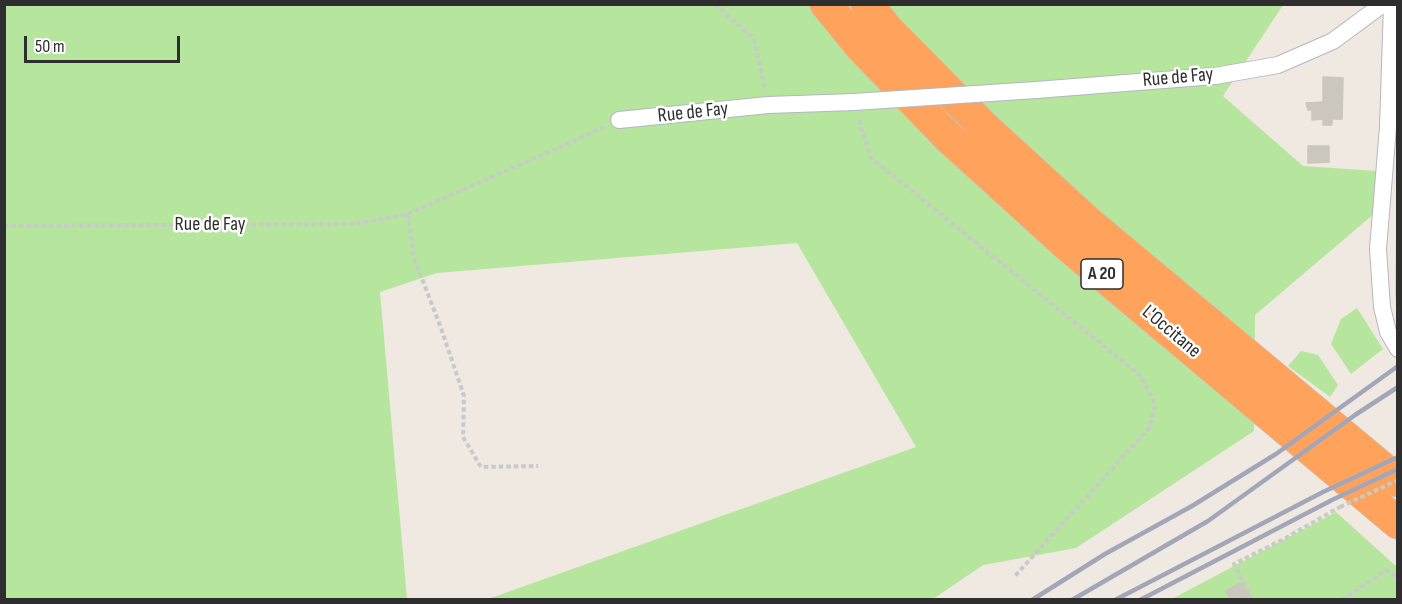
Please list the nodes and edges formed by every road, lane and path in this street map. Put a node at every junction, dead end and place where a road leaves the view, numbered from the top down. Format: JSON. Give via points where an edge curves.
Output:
{"nodes":[{"id":1,"x":715,"y":4,"type":"edge"},
{"id":2,"x":826,"y":4,"type":"edge"},
{"id":3,"x":867,"y":4,"type":"edge"},
{"id":4,"x":1383,"y":4,"type":"edge"},
{"id":5,"x":1392,"y":4,"type":"edge"},
{"id":6,"x":854,"y":102,"type":"junction"},
{"id":7,"x":768,"y":105,"type":"junction"},
{"id":8,"x":619,"y":120,"type":"joint"},
{"id":9,"x":408,"y":214,"type":"junction"},
{"id":10,"x":4,"y":226,"type":"edge"},
{"id":11,"x":1398,"y":349,"type":"edge"},
{"id":12,"x":538,"y":466,"type":"dead end"},
{"id":13,"x":1398,"y":481,"type":"edge"},
{"id":14,"x":1398,"y":523,"type":"edge"},
{"id":15,"x":1015,"y":576,"type":"dead end"},
{"id":16,"x":1398,"y":579,"type":"edge"},
{"id":17,"x":1252,"y":600,"type":"edge"},
{"id":18,"x":1342,"y":600,"type":"edge"}],
"edges":[{"from":1,"to":7,"type":"path","via":[[754,39]]},
{"from":2,"to":14,"type":"highway","name":"L'Occitane","number":"A 20","via":[[869,55],[982,168],[1067,245]]},
{"from":3,"to":13,"type":"highway","name":"L'Occitane","number":"A 20","via":[[985,128],[1089,223]]},
{"from":4,"to":6,"type":"street","name":"Rue de Fay","bridge":true,"via":[[1333,41],[1278,65],[1215,76]]},
{"from":5,"to":11,"type":"street","via":[[1388,127],[1378,249],[1382,307],[1388,332]]},
{"from":6,"to":7,"type":"street","name":"Rue de Fay"},
{"from":6,"to":15,"type":"path","via":[[871,158],[1141,376],[1155,404],[1150,427]]},
{"from":7,"to":8,"type":"street","name":"Rue de Fay"},
{"from":8,"to":9,"type":"path","name":"Rue de Fay"},
{"from":9,"to":10,"type":"path","name":"Rue de Fay","via":[[355,224]]},
{"from":9,"to":12,"type":"path","via":[[414,258],[464,396],[463,437],[481,467]]},
{"from":13,"to":17,"type":"path","bridge":true,"via":[[1234,564]]},
{"from":16,"to":18,"type":"path","via":[[1386,570]]}]}
